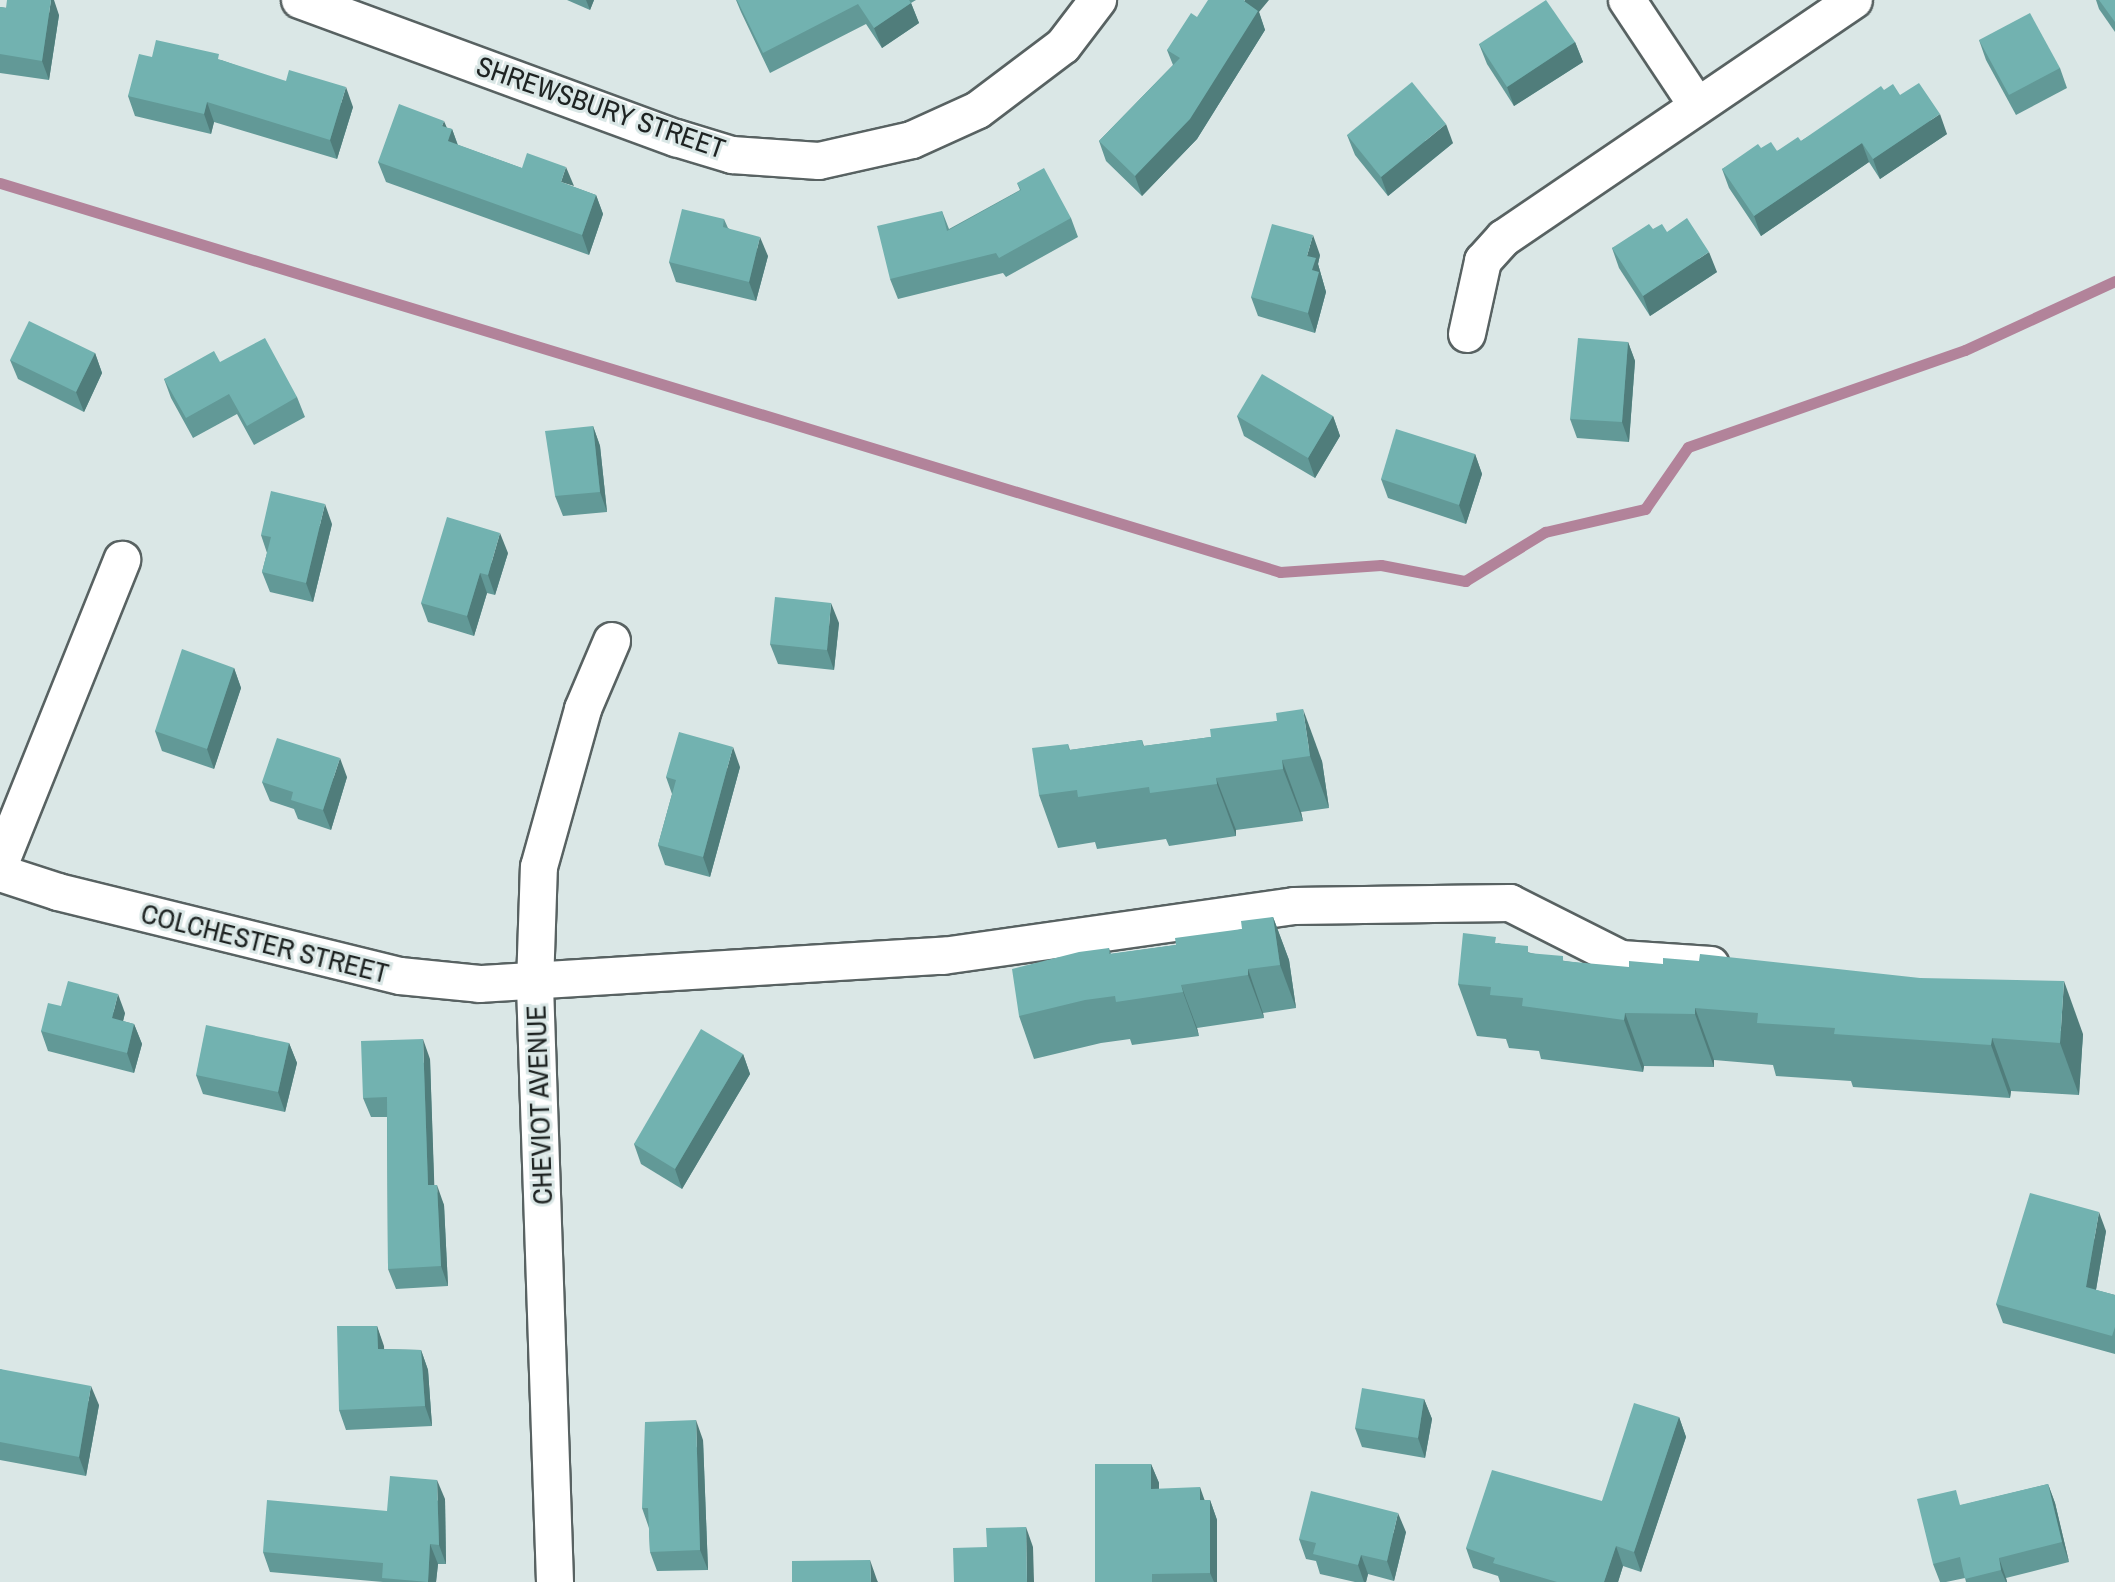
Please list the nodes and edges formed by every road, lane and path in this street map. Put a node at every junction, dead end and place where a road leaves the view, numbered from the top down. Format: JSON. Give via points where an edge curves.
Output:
{"nodes":[{"id":1,"x":300,"y":0,"type":"edge"},
{"id":2,"x":1098,"y":0,"type":"edge"},
{"id":3,"x":1627,"y":0,"type":"edge"},
{"id":4,"x":1854,"y":0,"type":"edge"},
{"id":5,"x":366,"y":10,"type":"edge"},
{"id":6,"x":1696,"y":104,"type":"junction"},
{"id":7,"x":1467,"y":334,"type":"dead end"},
{"id":8,"x":122,"y":560,"type":"dead end"},
{"id":9,"x":612,"y":641,"type":"dead end"},
{"id":10,"x":0,"y":864,"type":"edge"},
{"id":11,"x":0,"y":873,"type":"edge"},
{"id":12,"x":1744,"y":967,"type":"edge"},
{"id":13,"x":535,"y":985,"type":"junction"},
{"id":14,"x":555,"y":1582,"type":"edge"}],
"edges":[{"from":1,"to":5,"type":"street","name":"SHREWSBURY STREET"},
{"from":2,"to":5,"type":"street","name":"SHREWSBURY STREET","via":[[1063,46],[978,110],[912,140],[819,161],[732,155],[676,138]]},
{"from":3,"to":6,"type":"street"},
{"from":4,"to":6,"type":"street"},
{"from":6,"to":7,"type":"street","via":[[1504,238],[1483,261]]},
{"from":8,"to":10,"type":"street"},
{"from":9,"to":13,"type":"street","name":"CHEVIOT AVENUE","via":[[583,709],[539,867]]},
{"from":11,"to":13,"type":"street","name":"COLCHESTER STREET","via":[[88,900],[400,976]]},
{"from":12,"to":13,"type":"street","name":"COLCHESTER STREET","via":[[1621,959],[1510,903],[1294,906],[943,956]]},
{"from":13,"to":14,"type":"street","name":"CHEVIOT AVENUE"}]}
